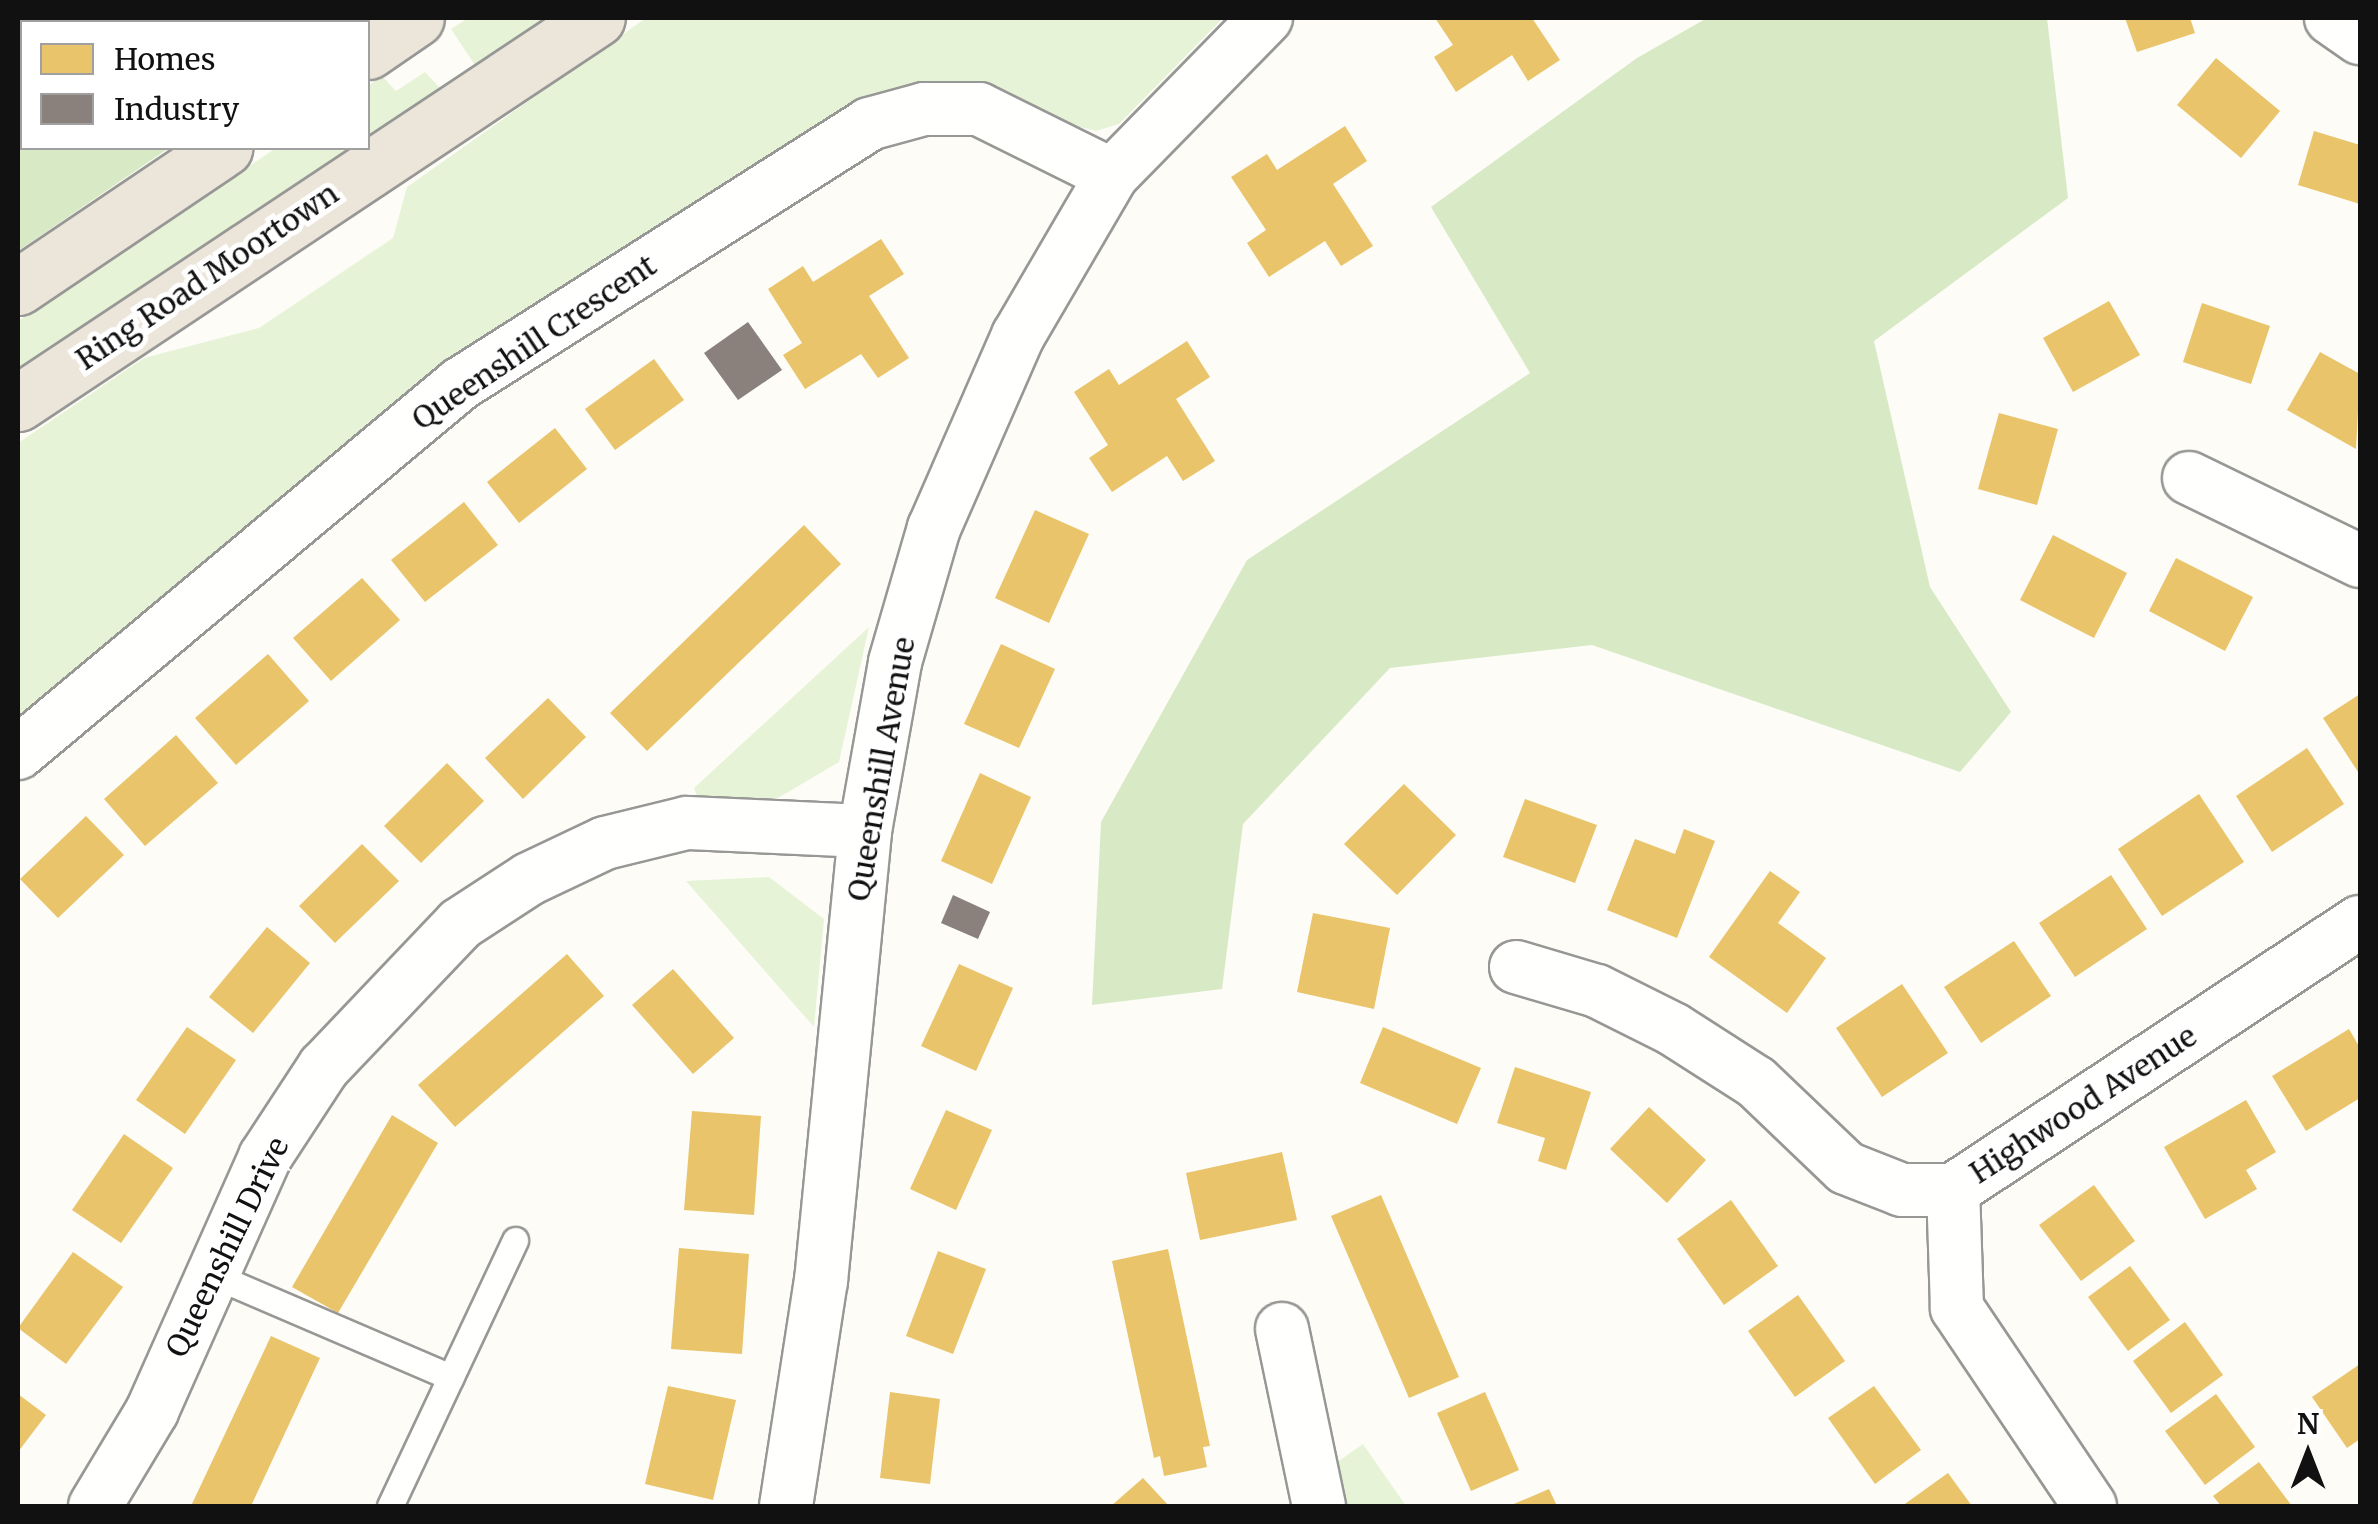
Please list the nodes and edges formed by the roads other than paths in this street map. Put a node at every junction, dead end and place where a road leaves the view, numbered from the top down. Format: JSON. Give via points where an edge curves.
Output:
{"nodes":[{"id":1,"x":416,"y":18,"type":"edge"},
{"id":2,"x":597,"y":18,"type":"edge"},
{"id":3,"x":1266,"y":18,"type":"edge"},
{"id":4,"x":2331,"y":18,"type":"edge"},
{"id":5,"x":2360,"y":38,"type":"edge"},
{"id":6,"x":370,"y":49,"type":"edge"},
{"id":7,"x":221,"y":150,"type":"edge"},
{"id":8,"x":1112,"y":175,"type":"junction"},
{"id":9,"x":18,"y":287,"type":"edge"},
{"id":10,"x":18,"y":403,"type":"edge"},
{"id":11,"x":2189,"y":478,"type":"dead end"},
{"id":12,"x":2360,"y":561,"type":"edge"},
{"id":13,"x":18,"y":753,"type":"edge"},
{"id":14,"x":865,"y":830,"type":"junction"},
{"id":15,"x":2360,"y":922,"type":"edge"},
{"id":16,"x":1516,"y":967,"type":"dead end"},
{"id":17,"x":1953,"y":1190,"type":"junction"},
{"id":18,"x":515,"y":1240,"type":"dead end"},
{"id":19,"x":208,"y":1273,"type":"junction"},
{"id":20,"x":1282,"y":1329,"type":"dead end"},
{"id":21,"x":451,"y":1376,"type":"junction"},
{"id":22,"x":94,"y":1506,"type":"edge"},
{"id":23,"x":390,"y":1506,"type":"edge"},
{"id":24,"x":786,"y":1506,"type":"edge"},
{"id":25,"x":1319,"y":1506,"type":"edge"},
{"id":26,"x":2090,"y":1506,"type":"edge"}],
"edges":[{"from":1,"to":6,"type":"highway"},
{"from":2,"to":10,"type":"highway","name":"Ring Road Moortown"},
{"from":3,"to":8,"type":"street","name":"Queenshill Avenue"},
{"from":4,"to":5,"type":"street"},
{"from":7,"to":9,"type":"highway"},
{"from":8,"to":13,"type":"street","name":"Queenshill Crescent","via":[[978,109],[924,109],[869,124],[460,384]]},
{"from":8,"to":14,"type":"street","name":"Queenshill Avenue","via":[[1018,336],[934,528],[894,662]]},
{"from":11,"to":12,"type":"street"},
{"from":14,"to":19,"type":"street","name":"Queenshill Drive","via":[[687,823],[605,843],[529,879],[460,924],[324,1067],[265,1157]]},
{"from":14,"to":24,"type":"street","name":"Queenshill Avenue","via":[[821,1280]]},
{"from":15,"to":17,"type":"street","name":"Highwood Avenue"},
{"from":16,"to":17,"type":"street","via":[[1597,991],[1673,1029],[1756,1082],[1846,1168],[1902,1190]]},
{"from":17,"to":26,"type":"street","name":"Highwood Avenue","via":[[1957,1308]]},
{"from":18,"to":21,"type":"lane"},
{"from":19,"to":21,"type":"lane"},
{"from":19,"to":22,"type":"street","name":"Queenshill Drive","via":[[152,1411]]},
{"from":20,"to":25,"type":"street"},
{"from":21,"to":23,"type":"lane"}]}
